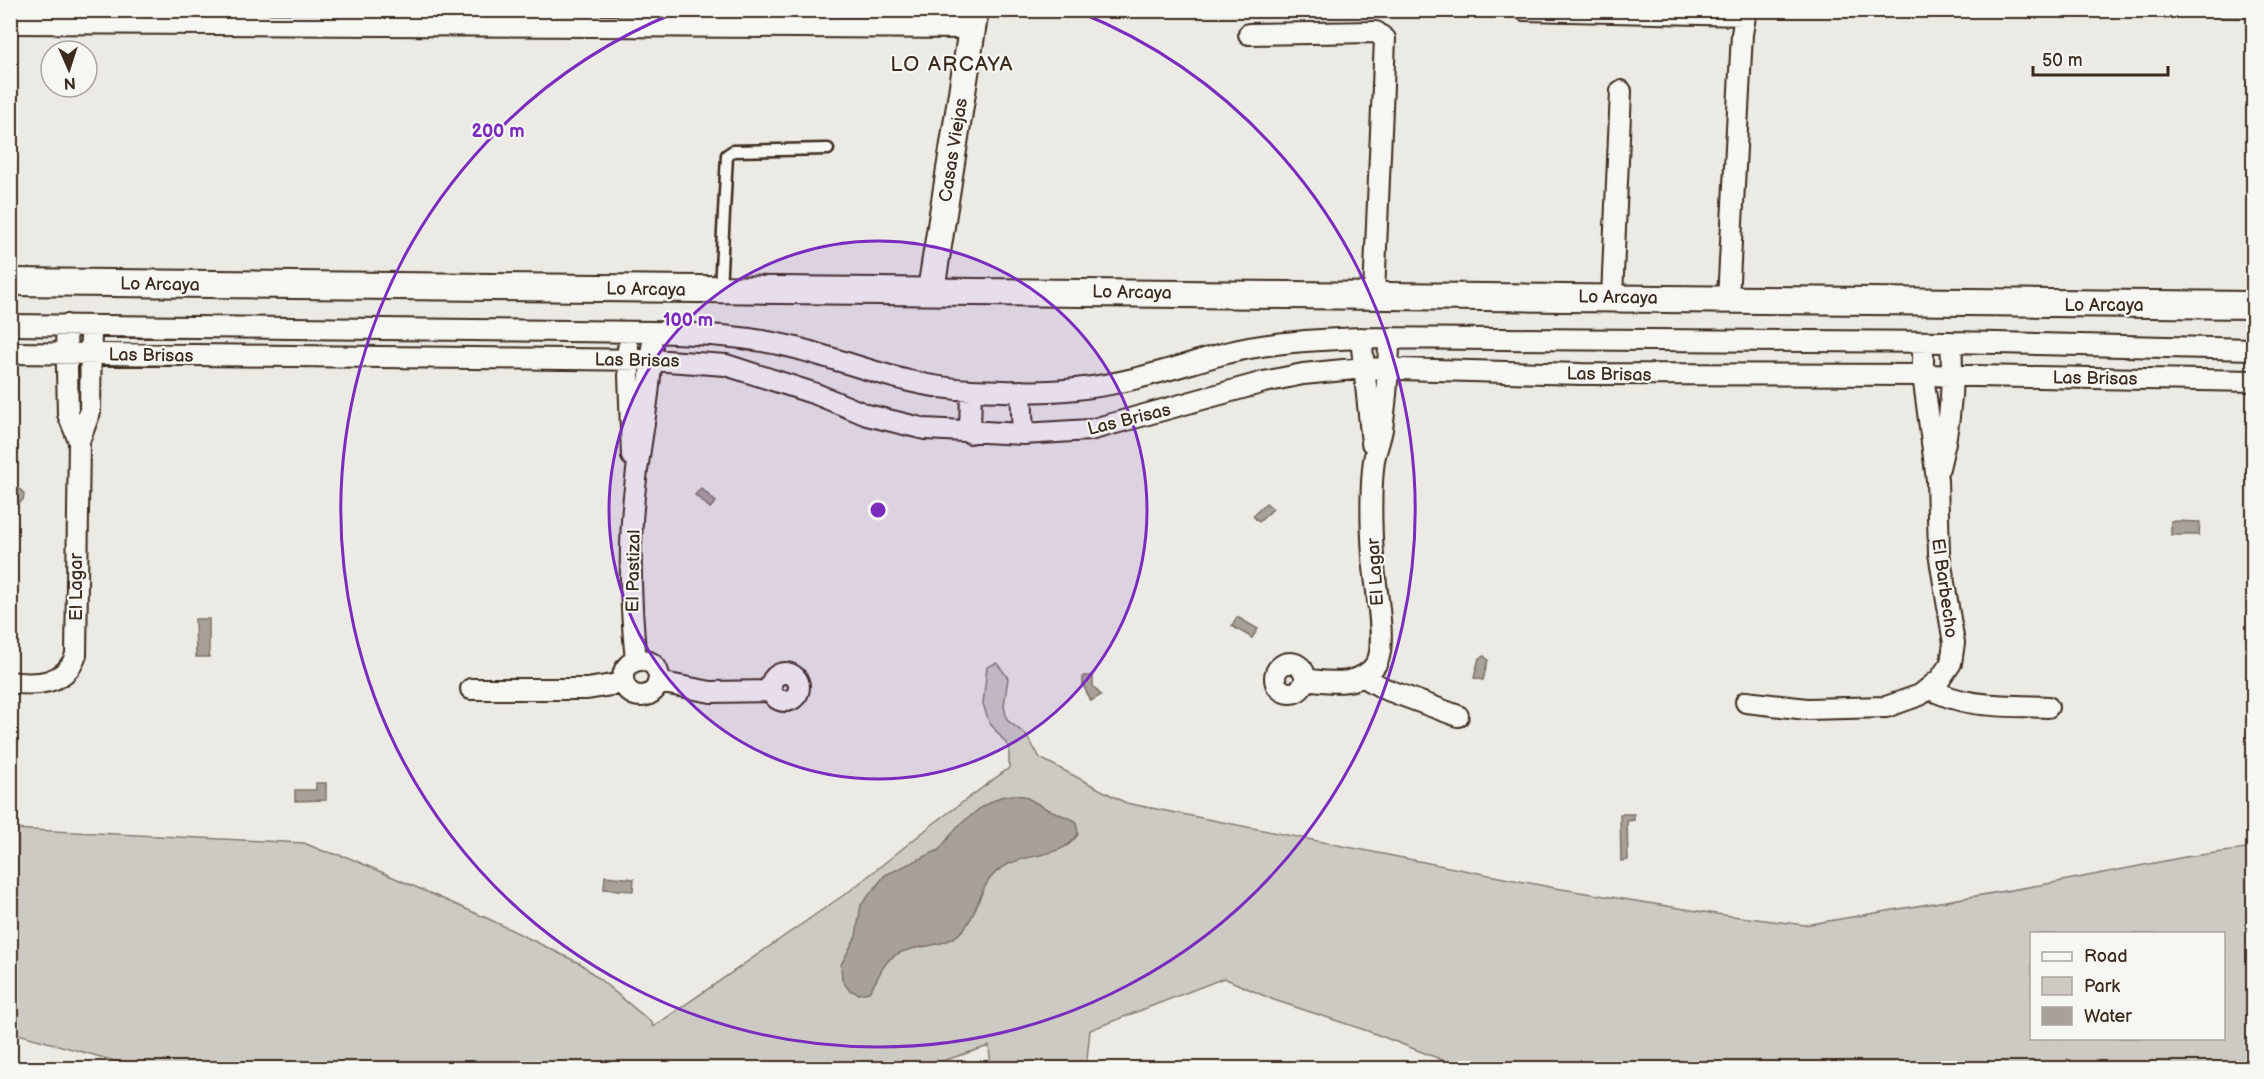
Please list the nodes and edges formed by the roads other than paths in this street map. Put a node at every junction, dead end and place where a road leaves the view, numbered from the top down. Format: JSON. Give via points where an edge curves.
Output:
{"nodes":[{"id":1,"x":1524,"y":10,"type":"edge"},
{"id":2,"x":1745,"y":13,"type":"edge"},
{"id":3,"x":146,"y":17,"type":"edge"},
{"id":4,"x":247,"y":17,"type":"edge"},
{"id":5,"x":437,"y":18,"type":"edge"},
{"id":6,"x":703,"y":18,"type":"edge"},
{"id":7,"x":973,"y":19,"type":"edge"},
{"id":8,"x":10,"y":23,"type":"edge"},
{"id":9,"x":1249,"y":34,"type":"dead end"},
{"id":10,"x":1621,"y":91,"type":"dead end"},
{"id":11,"x":828,"y":149,"type":"dead end"},
{"id":12,"x":10,"y":282,"type":"edge"},
{"id":13,"x":720,"y":290,"type":"junction"},
{"id":14,"x":931,"y":290,"type":"junction"},
{"id":15,"x":1374,"y":294,"type":"junction"},
{"id":16,"x":1612,"y":297,"type":"junction"},
{"id":17,"x":1728,"y":298,"type":"junction"},
{"id":18,"x":2253,"y":305,"type":"edge"},
{"id":19,"x":10,"y":325,"type":"edge"},
{"id":20,"x":66,"y":325,"type":"junction"},
{"id":21,"x":91,"y":326,"type":"junction"},
{"id":22,"x":653,"y":332,"type":"junction"},
{"id":23,"x":629,"y":333,"type":"junction"},
{"id":24,"x":1361,"y":338,"type":"junction"},
{"id":25,"x":1389,"y":338,"type":"junction"},
{"id":26,"x":1923,"y":342,"type":"junction"},
{"id":27,"x":1952,"y":342,"type":"junction"},
{"id":28,"x":2253,"y":349,"type":"edge"},
{"id":29,"x":10,"y":353,"type":"edge"},
{"id":30,"x":67,"y":354,"type":"junction"},
{"id":31,"x":90,"y":355,"type":"junction"},
{"id":32,"x":627,"y":360,"type":"junction"},
{"id":33,"x":652,"y":360,"type":"junction"},
{"id":34,"x":1364,"y":368,"type":"junction"},
{"id":35,"x":1389,"y":369,"type":"junction"},
{"id":36,"x":1923,"y":375,"type":"junction"},
{"id":37,"x":1953,"y":376,"type":"junction"},
{"id":38,"x":2253,"y":381,"type":"edge"},
{"id":39,"x":971,"y":390,"type":"junction"},
{"id":40,"x":1021,"y":391,"type":"junction"},
{"id":41,"x":970,"y":433,"type":"junction"},
{"id":42,"x":1023,"y":434,"type":"junction"},
{"id":43,"x":78,"y":441,"type":"junction"},
{"id":44,"x":1374,"y":460,"type":"junction"},
{"id":45,"x":636,"y":480,"type":"junction"},
{"id":46,"x":1936,"y":480,"type":"junction"},
{"id":47,"x":636,"y":661,"type":"junction"},
{"id":48,"x":1362,"y":676,"type":"junction"},
{"id":49,"x":1305,"y":679,"type":"dead end"},
{"id":50,"x":10,"y":682,"type":"edge"},
{"id":51,"x":658,"y":682,"type":"junction"},
{"id":52,"x":624,"y":683,"type":"junction"},
{"id":53,"x":1929,"y":688,"type":"junction"},
{"id":54,"x":471,"y":689,"type":"dead end"},
{"id":55,"x":771,"y":692,"type":"dead end"},
{"id":56,"x":1746,"y":702,"type":"dead end"},
{"id":57,"x":2048,"y":707,"type":"dead end"},
{"id":58,"x":1458,"y":716,"type":"dead end"}],
"edges":[{"from":1,"to":2,"type":"street"},
{"from":2,"to":17,"type":"street"},
{"from":3,"to":4,"type":"street"},
{"from":3,"to":8,"type":"street"},
{"from":4,"to":5,"type":"street"},
{"from":5,"to":6,"type":"street"},
{"from":6,"to":7,"type":"street"},
{"from":7,"to":14,"type":"street","name":"Casas Viejas"},
{"from":9,"to":15,"type":"street","via":[[1376,32],[1384,39]]},
{"from":10,"to":16,"type":"street"},
{"from":11,"to":13,"type":"lane","via":[[727,155]]},
{"from":12,"to":13,"type":"street","name":"Lo Arcaya"},
{"from":13,"to":14,"type":"street","name":"Lo Arcaya"},
{"from":14,"to":15,"type":"street","name":"Lo Arcaya"},
{"from":15,"to":16,"type":"street","name":"Lo Arcaya"},
{"from":16,"to":17,"type":"street","name":"Lo Arcaya"},
{"from":17,"to":18,"type":"street","name":"Lo Arcaya"},
{"from":19,"to":20,"type":"street","name":"Las Brisas"},
{"from":20,"to":21,"type":"street","name":"Las Brisas"},
{"from":20,"to":30,"type":"street"},
{"from":21,"to":23,"type":"street","name":"Las Brisas"},
{"from":21,"to":31,"type":"street"},
{"from":22,"to":23,"type":"street","name":"Las Brisas"},
{"from":22,"to":33,"type":"street"},
{"from":22,"to":39,"type":"street","name":"Las Brisas","via":[[763,340],[894,379]]},
{"from":23,"to":32,"type":"street"},
{"from":24,"to":25,"type":"street","name":"Las Brisas"},
{"from":24,"to":34,"type":"street"},
{"from":24,"to":40,"type":"street","name":"Las Brisas","via":[[1261,347],[1119,382],[1076,389]]},
{"from":25,"to":26,"type":"street","name":"Las Brisas"},
{"from":25,"to":35,"type":"street"},
{"from":26,"to":27,"type":"street","name":"Las Brisas"},
{"from":26,"to":36,"type":"street","name":"El Barbecho"},
{"from":27,"to":28,"type":"street","name":"Las Brisas"},
{"from":27,"to":37,"type":"street","name":"El Barbecho"},
{"from":29,"to":30,"type":"street","name":"Las Brisas"},
{"from":30,"to":31,"type":"street","name":"Las Brisas"},
{"from":30,"to":43,"type":"street","via":[[68,414]]},
{"from":31,"to":32,"type":"street","name":"Las Brisas"},
{"from":31,"to":43,"type":"street","via":[[90,412]]},
{"from":32,"to":33,"type":"street","name":"Las Brisas"},
{"from":32,"to":45,"type":"street","via":[[630,443]]},
{"from":33,"to":41,"type":"street","name":"Las Brisas","via":[[726,365],[867,415],[925,429]]},
{"from":33,"to":45,"type":"street"},
{"from":34,"to":35,"type":"street","name":"Las Brisas"},
{"from":34,"to":42,"type":"street","name":"Las Brisas","via":[[1264,382],[1090,430]]},
{"from":34,"to":44,"type":"street"},
{"from":35,"to":36,"type":"street","name":"Las Brisas","via":[[1604,375]]},
{"from":35,"to":44,"type":"street"},
{"from":36,"to":37,"type":"street","name":"Las Brisas"},
{"from":36,"to":46,"type":"street","name":"El Barbecho"},
{"from":37,"to":38,"type":"street","name":"Las Brisas"},
{"from":37,"to":46,"type":"street","name":"El Barbecho","via":[[1946,441]]},
{"from":39,"to":40,"type":"street","name":"Las Brisas"},
{"from":39,"to":41,"type":"street"},
{"from":40,"to":42,"type":"street"},
{"from":41,"to":42,"type":"street","name":"Las Brisas"},
{"from":43,"to":50,"type":"street","name":"El Lagar","via":[[76,655],[67,671],[54,680],[29,685]]},
{"from":44,"to":48,"type":"street","name":"El Lagar","via":[[1372,548],[1382,642],[1376,664]]},
{"from":45,"to":47,"type":"street","name":"El Pastizal","via":[[631,612]]},
{"from":46,"to":53,"type":"street","name":"El Barbecho","via":[[1939,553],[1954,652],[1946,670]]},
{"from":47,"to":51,"type":"street","via":[[651,663],[658,672]]},
{"from":47,"to":52,"type":"street","via":[[627,667]]},
{"from":48,"to":49,"type":"street","via":[[1341,683]]},
{"from":48,"to":58,"type":"street","via":[[1385,689]]},
{"from":51,"to":52,"type":"street","via":[[652,692],[641,696]]},
{"from":51,"to":55,"type":"street","via":[[711,692]]},
{"from":52,"to":54,"type":"street","via":[[587,689]]},
{"from":53,"to":56,"type":"street","name":"El Barbecho","via":[[1912,699],[1886,707],[1808,709]]},
{"from":53,"to":57,"type":"street","via":[[1968,703]]}]}
